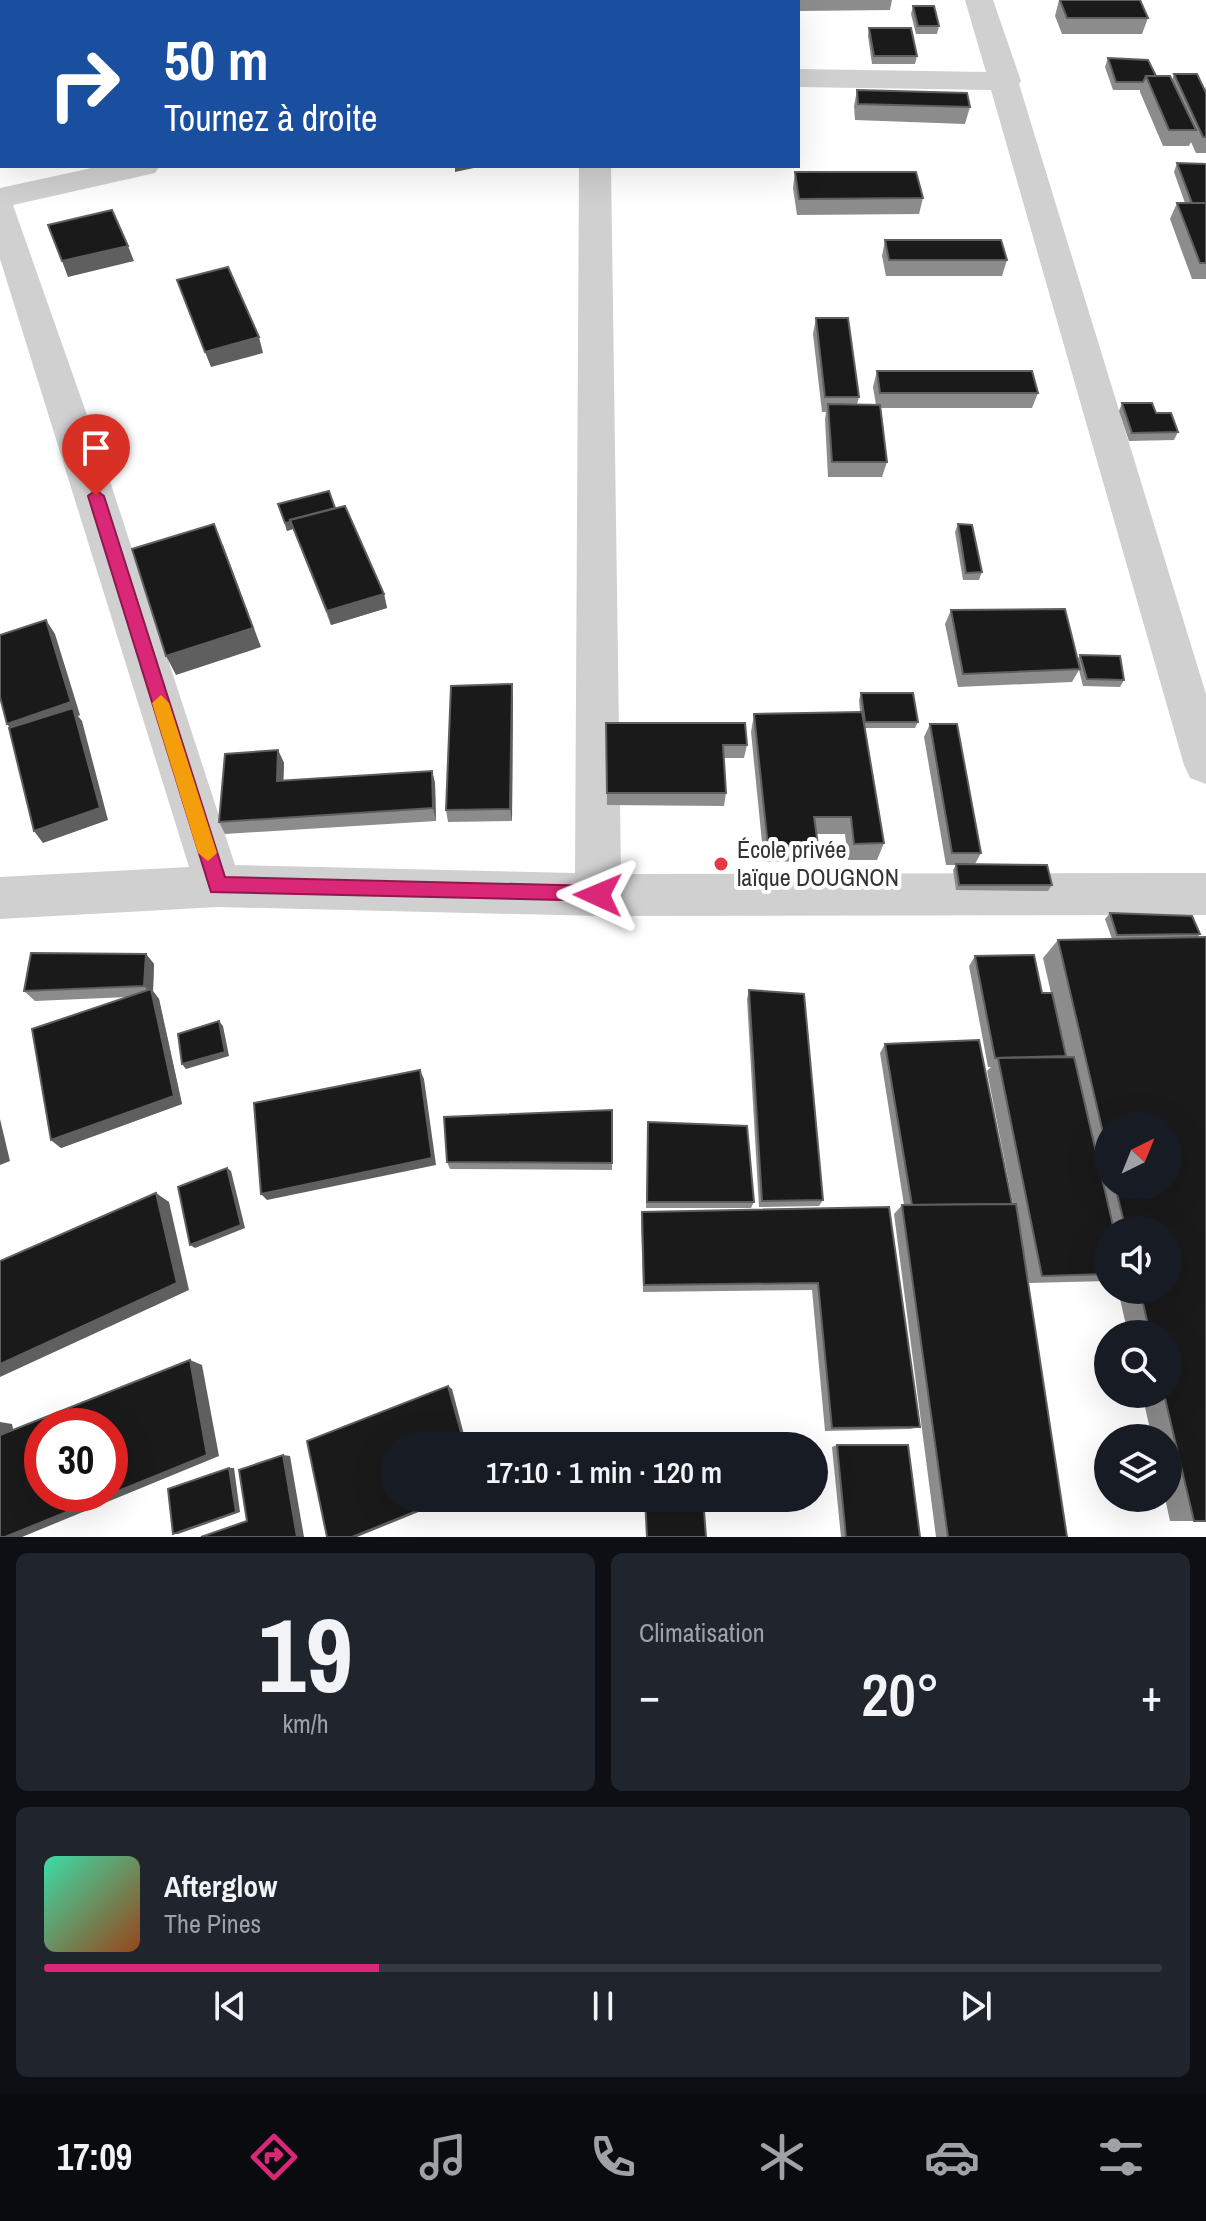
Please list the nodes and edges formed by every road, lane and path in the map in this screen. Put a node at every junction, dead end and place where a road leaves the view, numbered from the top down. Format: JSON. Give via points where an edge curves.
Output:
{"nodes":[{"id":1,"x":979,"y":0,"type":"edge"},
{"id":2,"x":800,"y":78,"type":"edge"},
{"id":3,"x":1006,"y":81,"type":"junction"},
{"id":4,"x":135,"y":168,"type":"edge"},
{"id":5,"x":595,"y":168,"type":"edge"},
{"id":6,"x":0,"y":198,"type":"edge"},
{"id":7,"x":0,"y":209,"type":"edge"},
{"id":8,"x":1206,"y":765,"type":"edge"},
{"id":9,"x":218,"y":886,"type":"junction"},
{"id":10,"x":1206,"y":894,"type":"edge"},
{"id":11,"x":598,"y":895,"type":"junction"},
{"id":12,"x":0,"y":898,"type":"edge"}],
"edges":[{"from":1,"to":3,"type":"street"},
{"from":2,"to":3,"type":"street"},
{"from":3,"to":8,"type":"street"},
{"from":4,"to":6,"type":"street"},
{"from":5,"to":11,"type":"street"},
{"from":7,"to":9,"type":"street"},
{"from":9,"to":11,"type":"street"},
{"from":9,"to":12,"type":"street"},
{"from":10,"to":11,"type":"street"}]}
